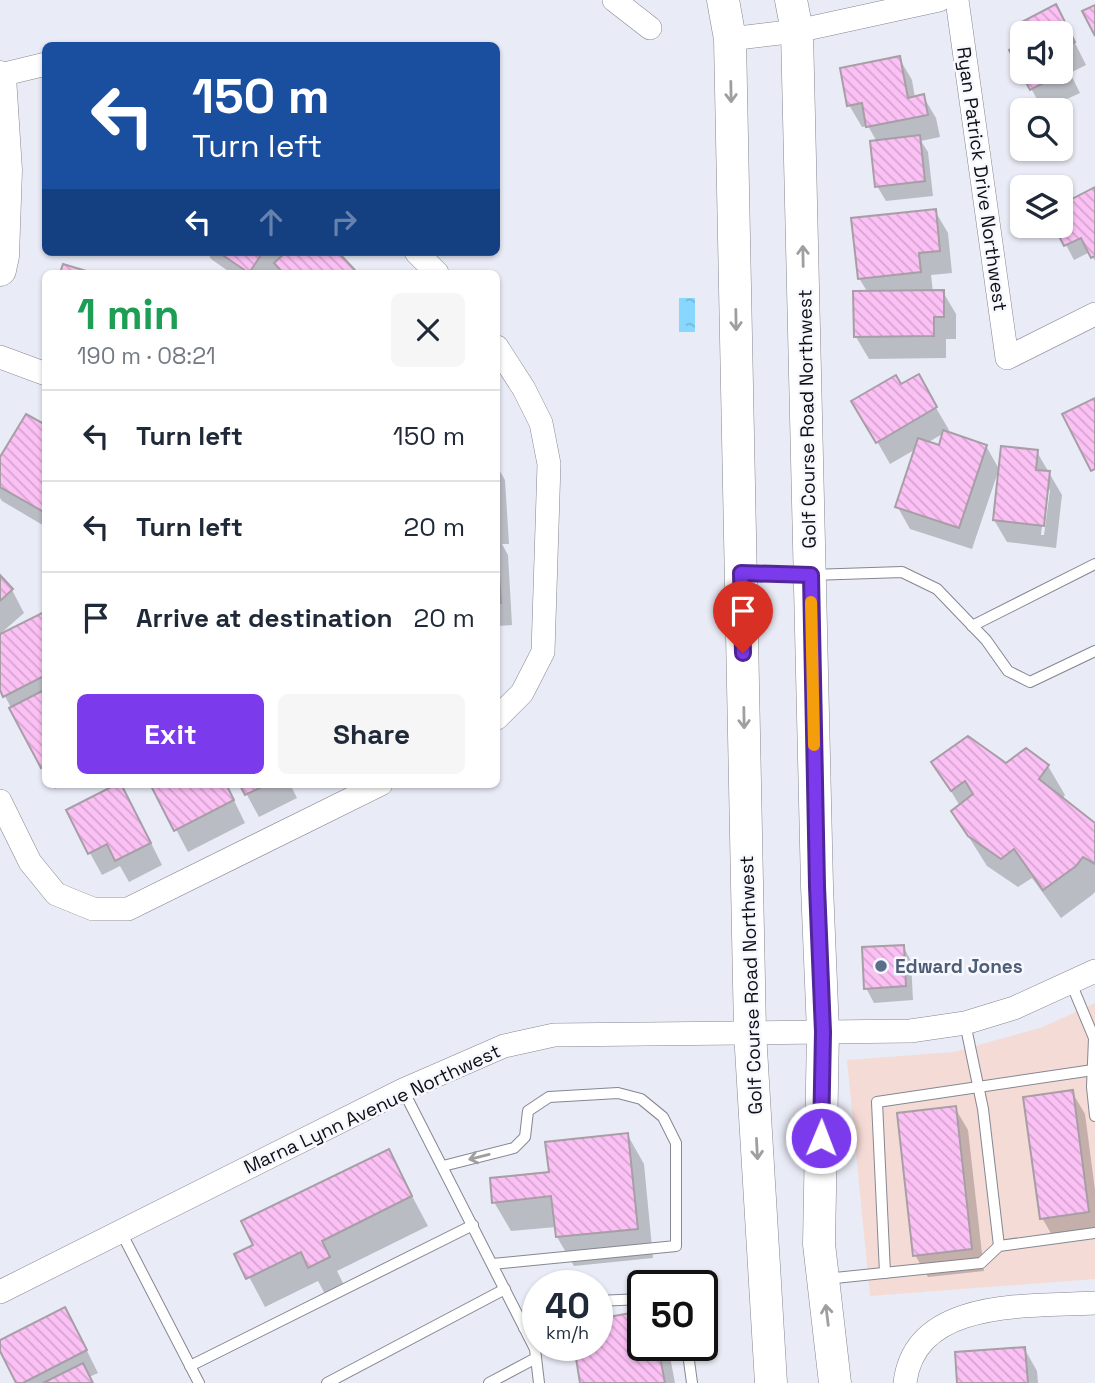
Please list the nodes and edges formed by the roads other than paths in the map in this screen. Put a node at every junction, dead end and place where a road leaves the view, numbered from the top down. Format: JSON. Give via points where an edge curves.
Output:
{"nodes":[{"id":1,"x":614,"y":0,"type":"edge"},
{"id":2,"x":723,"y":0,"type":"edge"},
{"id":3,"x":791,"y":0,"type":"edge"},
{"id":4,"x":939,"y":0,"type":"edge"},
{"id":5,"x":957,"y":0,"type":"edge"},
{"id":6,"x":650,"y":28,"type":"dead end"},
{"id":7,"x":797,"y":31,"type":"junction"},
{"id":8,"x":730,"y":39,"type":"junction"},
{"id":9,"x":42,"y":65,"type":"edge"},
{"id":10,"x":0,"y":76,"type":"edge"},
{"id":11,"x":420,"y":256,"type":"edge"},
{"id":12,"x":0,"y":270,"type":"edge"},
{"id":13,"x":434,"y":270,"type":"edge"},
{"id":14,"x":1095,"y":314,"type":"edge"},
{"id":15,"x":500,"y":352,"type":"edge"},
{"id":16,"x":0,"y":357,"type":"edge"},
{"id":17,"x":42,"y":373,"type":"edge"},
{"id":18,"x":1095,"y":564,"type":"edge"},
{"id":19,"x":741,"y":573,"type":"junction"},
{"id":20,"x":811,"y":575,"type":"junction"},
{"id":21,"x":972,"y":626,"type":"junction"},
{"id":22,"x":1095,"y":651,"type":"edge"},
{"id":23,"x":500,"y":715,"type":"edge"},
{"id":24,"x":373,"y":788,"type":"edge"},
{"id":25,"x":0,"y":801,"type":"edge"},
{"id":26,"x":1095,"y":971,"type":"edge"},
{"id":27,"x":1071,"y":983,"type":"junction"},
{"id":28,"x":965,"y":1023,"type":"junction"},
{"id":29,"x":750,"y":1032,"type":"junction"},
{"id":30,"x":823,"y":1032,"type":"junction"},
{"id":31,"x":1093,"y":1070,"type":"junction"},
{"id":32,"x":978,"y":1087,"type":"junction"},
{"id":33,"x":403,"y":1090,"type":"junction"},
{"id":34,"x":1095,"y":1116,"type":"edge"},
{"id":35,"x":443,"y":1166,"type":"junction"},
{"id":36,"x":473,"y":1225,"type":"junction"},
{"id":37,"x":121,"y":1232,"type":"junction"},
{"id":38,"x":1095,"y":1233,"type":"edge"},
{"id":39,"x":999,"y":1246,"type":"junction"},
{"id":40,"x":493,"y":1264,"type":"junction"},
{"id":41,"x":885,"y":1273,"type":"junction"},
{"id":42,"x":822,"y":1280,"type":"junction"},
{"id":43,"x":505,"y":1289,"type":"junction"},
{"id":44,"x":0,"y":1292,"type":"edge"},
{"id":45,"x":1095,"y":1303,"type":"edge"},
{"id":46,"x":522,"y":1324,"type":"edge"},
{"id":47,"x":532,"y":1361,"type":"edge"},
{"id":48,"x":536,"y":1361,"type":"edge"},
{"id":49,"x":689,"y":1361,"type":"edge"},
{"id":50,"x":190,"y":1366,"type":"junction"},
{"id":51,"x":199,"y":1383,"type":"edge"},
{"id":52,"x":327,"y":1383,"type":"edge"},
{"id":53,"x":489,"y":1383,"type":"edge"},
{"id":54,"x":539,"y":1383,"type":"edge"},
{"id":55,"x":692,"y":1383,"type":"edge"},
{"id":56,"x":771,"y":1383,"type":"edge"},
{"id":57,"x":835,"y":1383,"type":"edge"},
{"id":58,"x":905,"y":1383,"type":"edge"}],
"edges":[{"from":1,"to":6,"type":"street"},
{"from":2,"to":8,"type":"main road","name":"Golf Course Road Northwest"},
{"from":3,"to":7,"type":"main road","name":"Golf Course Road Northwest"},
{"from":4,"to":7,"type":"street"},
{"from":5,"to":14,"type":"street","name":"Ryan Patrick Drive Northwest","via":[[1007,358]]},
{"from":7,"to":8,"type":"street"},
{"from":20,"to":7,"type":"main road","name":"Golf Course Road Northwest","one_way":true},
{"from":8,"to":19,"type":"main road","name":"Golf Course Road Northwest","one_way":true},
{"from":9,"to":10,"type":"street"},
{"from":10,"to":12,"type":"main road","via":[[6,170]]},
{"from":11,"to":13,"type":"street"},
{"from":15,"to":23,"type":"street","via":[[541,423],[550,464],[543,652],[522,693]]},
{"from":16,"to":17,"type":"street"},
{"from":18,"to":21,"type":"lane"},
{"from":19,"to":20,"type":"lane"},
{"from":19,"to":29,"type":"main road","name":"Golf Course Road Northwest","one_way":true},
{"from":20,"to":21,"type":"lane","via":[[902,572],[937,589]]},
{"from":20,"to":30,"type":"main road","name":"Golf Course Road Northwest"},
{"from":21,"to":22,"type":"lane","via":[[1008,671],[1030,682]]},
{"from":24,"to":25,"type":"street","via":[[128,909],[93,909],[56,894],[30,862]]},
{"from":26,"to":27,"type":"street","name":"Marna Lynn Avenue Northwest"},
{"from":27,"to":28,"type":"street","name":"Marna Lynn Avenue Northwest"},
{"from":27,"to":31,"type":"lane","via":[[1094,1038]]},
{"from":28,"to":30,"type":"street","name":"Marna Lynn Avenue Northwest","via":[[910,1031]]},
{"from":28,"to":32,"type":"lane"},
{"from":29,"to":30,"type":"street","name":"Marna Lynn Avenue Northwest"},
{"from":29,"to":33,"type":"street","name":"Marna Lynn Avenue Northwest","via":[[554,1035],[504,1046]]},
{"from":29,"to":56,"type":"main road","name":"Golf Course Road Northwest","one_way":true},
{"from":30,"to":42,"type":"main road","name":"Golf Course Road Northwest","via":[[818,1244]]},
{"from":31,"to":32,"type":"lane"},
{"from":31,"to":34,"type":"lane"},
{"from":32,"to":39,"type":"lane"},
{"from":32,"to":41,"type":"lane","via":[[877,1102]]},
{"from":33,"to":35,"type":"lane"},
{"from":33,"to":37,"type":"street","name":"Marna Lynn Avenue Northwest"},
{"from":35,"to":36,"type":"lane"},
{"from":40,"to":35,"type":"lane","one_way":true,"via":[[676,1246],[676,1143],[663,1117],[641,1099],[618,1093],[549,1097],[528,1111],[525,1138],[514,1148]]},
{"from":36,"to":40,"type":"lane"},
{"from":36,"to":50,"type":"lane"},
{"from":37,"to":44,"type":"street","name":"Marna Lynn Avenue Northwest"},
{"from":37,"to":50,"type":"lane"},
{"from":38,"to":39,"type":"lane"},
{"from":39,"to":41,"type":"lane","via":[[981,1263]]},
{"from":40,"to":43,"type":"lane"},
{"from":41,"to":42,"type":"lane"},
{"from":57,"to":42,"type":"main road","name":"Golf Course Road Northwest","one_way":true},
{"from":43,"to":46,"type":"lane"},
{"from":43,"to":52,"type":"lane"},
{"from":45,"to":58,"type":"street","via":[[988,1310],[954,1318],[927,1337],[907,1366]]},
{"from":47,"to":53,"type":"lane"},
{"from":48,"to":54,"type":"lane"},
{"from":49,"to":55,"type":"lane"},
{"from":50,"to":51,"type":"lane"}]}
